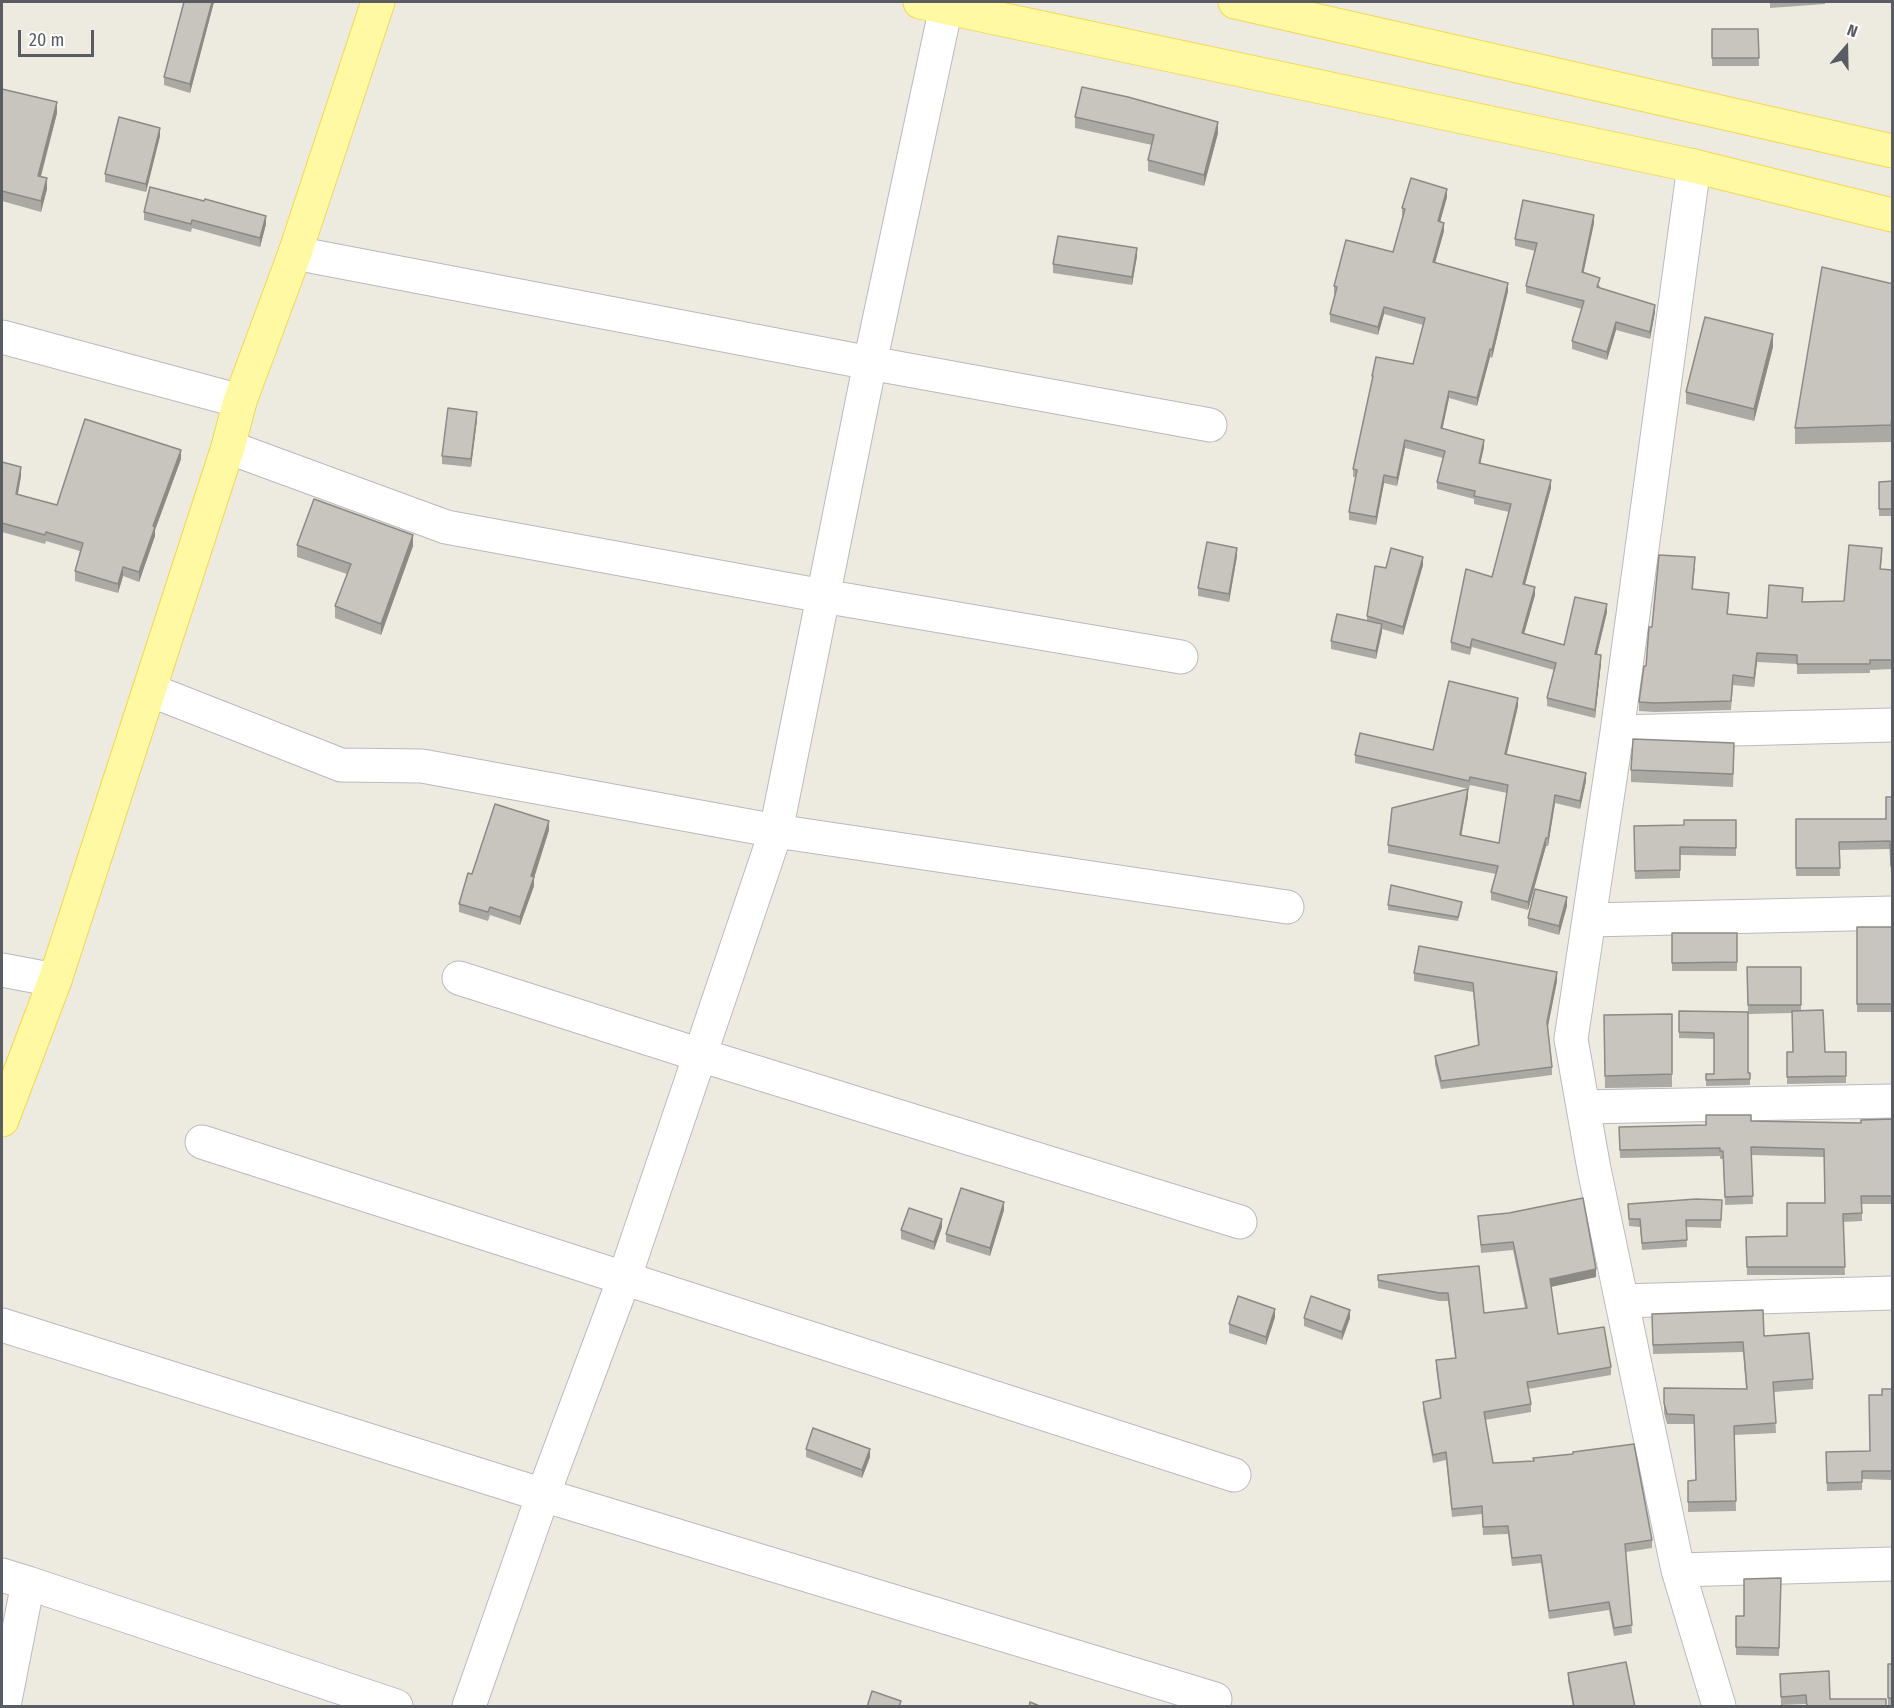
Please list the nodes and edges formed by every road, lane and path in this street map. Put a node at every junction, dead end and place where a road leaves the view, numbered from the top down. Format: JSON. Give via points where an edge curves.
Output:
{"nodes":[{"id":1,"x":378,"y":2,"type":"edge"},
{"id":2,"x":1235,"y":2,"type":"edge"},
{"id":3,"x":933,"y":4,"type":"edge"},
{"id":4,"x":1893,"y":151,"type":"edge"},
{"id":5,"x":1694,"y":166,"type":"junction"},
{"id":6,"x":1893,"y":215,"type":"edge"},
{"id":7,"x":295,"y":253,"type":"junction"},
{"id":8,"x":2,"y":337,"type":"edge"},
{"id":9,"x":870,"y":363,"type":"junction"},
{"id":10,"x":240,"y":401,"type":"junction"},
{"id":11,"x":1210,"y":425,"type":"dead end"},
{"id":12,"x":228,"y":447,"type":"junction"},
{"id":13,"x":823,"y":596,"type":"junction"},
{"id":14,"x":1181,"y":657,"type":"dead end"},
{"id":15,"x":150,"y":690,"type":"junction"},
{"id":16,"x":1893,"y":725,"type":"edge"},
{"id":17,"x":1617,"y":732,"type":"junction"},
{"id":18,"x":776,"y":831,"type":"junction"},
{"id":19,"x":1287,"y":907,"type":"dead end"},
{"id":20,"x":1893,"y":913,"type":"edge"},
{"id":21,"x":1589,"y":920,"type":"junction"},
{"id":22,"x":2,"y":970,"type":"edge"},
{"id":23,"x":459,"y":978,"type":"dead end"},
{"id":24,"x":55,"y":980,"type":"junction"},
{"id":25,"x":700,"y":1055,"type":"junction"},
{"id":26,"x":1893,"y":1101,"type":"edge"},
{"id":27,"x":1583,"y":1107,"type":"junction"},
{"id":28,"x":2,"y":1120,"type":"edge"},
{"id":29,"x":202,"y":1142,"type":"dead end"},
{"id":30,"x":1240,"y":1222,"type":"dead end"},
{"id":31,"x":624,"y":1279,"type":"junction"},
{"id":32,"x":1893,"y":1293,"type":"edge"},
{"id":33,"x":1622,"y":1301,"type":"junction"},
{"id":34,"x":2,"y":1325,"type":"edge"},
{"id":35,"x":1234,"y":1475,"type":"dead end"},
{"id":36,"x":543,"y":1495,"type":"junction"},
{"id":37,"x":1893,"y":1564,"type":"edge"},
{"id":38,"x":1678,"y":1570,"type":"junction"},
{"id":39,"x":15,"y":1579,"type":"edge"},
{"id":40,"x":1215,"y":1700,"type":"dead end"},
{"id":41,"x":4,"y":1707,"type":"edge"},
{"id":42,"x":396,"y":1707,"type":"edge"},
{"id":43,"x":469,"y":1707,"type":"edge"},
{"id":44,"x":1719,"y":1707,"type":"edge"}],
"edges":[{"from":1,"to":7,"type":"main road"},
{"from":2,"to":4,"type":"main road"},
{"from":3,"to":5,"type":"main road"},
{"from":3,"to":9,"type":"street"},
{"from":5,"to":6,"type":"main road"},
{"from":5,"to":17,"type":"street"},
{"from":7,"to":9,"type":"street"},
{"from":7,"to":10,"type":"main road"},
{"from":8,"to":10,"type":"street"},
{"from":9,"to":11,"type":"street"},
{"from":9,"to":13,"type":"street"},
{"from":10,"to":12,"type":"main road"},
{"from":12,"to":13,"type":"street","via":[[446,527]]},
{"from":12,"to":15,"type":"main road"},
{"from":13,"to":14,"type":"street"},
{"from":13,"to":18,"type":"street"},
{"from":15,"to":18,"type":"street","via":[[341,765],[422,766]]},
{"from":15,"to":24,"type":"main road"},
{"from":16,"to":17,"type":"street"},
{"from":17,"to":21,"type":"street"},
{"from":18,"to":19,"type":"street"},
{"from":18,"to":25,"type":"street"},
{"from":20,"to":21,"type":"street"},
{"from":21,"to":27,"type":"street","via":[[1571,1039]]},
{"from":22,"to":24,"type":"street"},
{"from":23,"to":25,"type":"street"},
{"from":24,"to":28,"type":"main road"},
{"from":25,"to":30,"type":"street"},
{"from":25,"to":31,"type":"street"},
{"from":26,"to":27,"type":"street"},
{"from":27,"to":33,"type":"street"},
{"from":29,"to":31,"type":"street"},
{"from":31,"to":35,"type":"street"},
{"from":31,"to":36,"type":"street"},
{"from":32,"to":33,"type":"street"},
{"from":33,"to":38,"type":"street"},
{"from":34,"to":36,"type":"street"},
{"from":36,"to":40,"type":"street"},
{"from":36,"to":43,"type":"street"},
{"from":37,"to":38,"type":"street"},
{"from":38,"to":44,"type":"street"},
{"from":39,"to":41,"type":"street"},
{"from":39,"to":42,"type":"street"}]}
